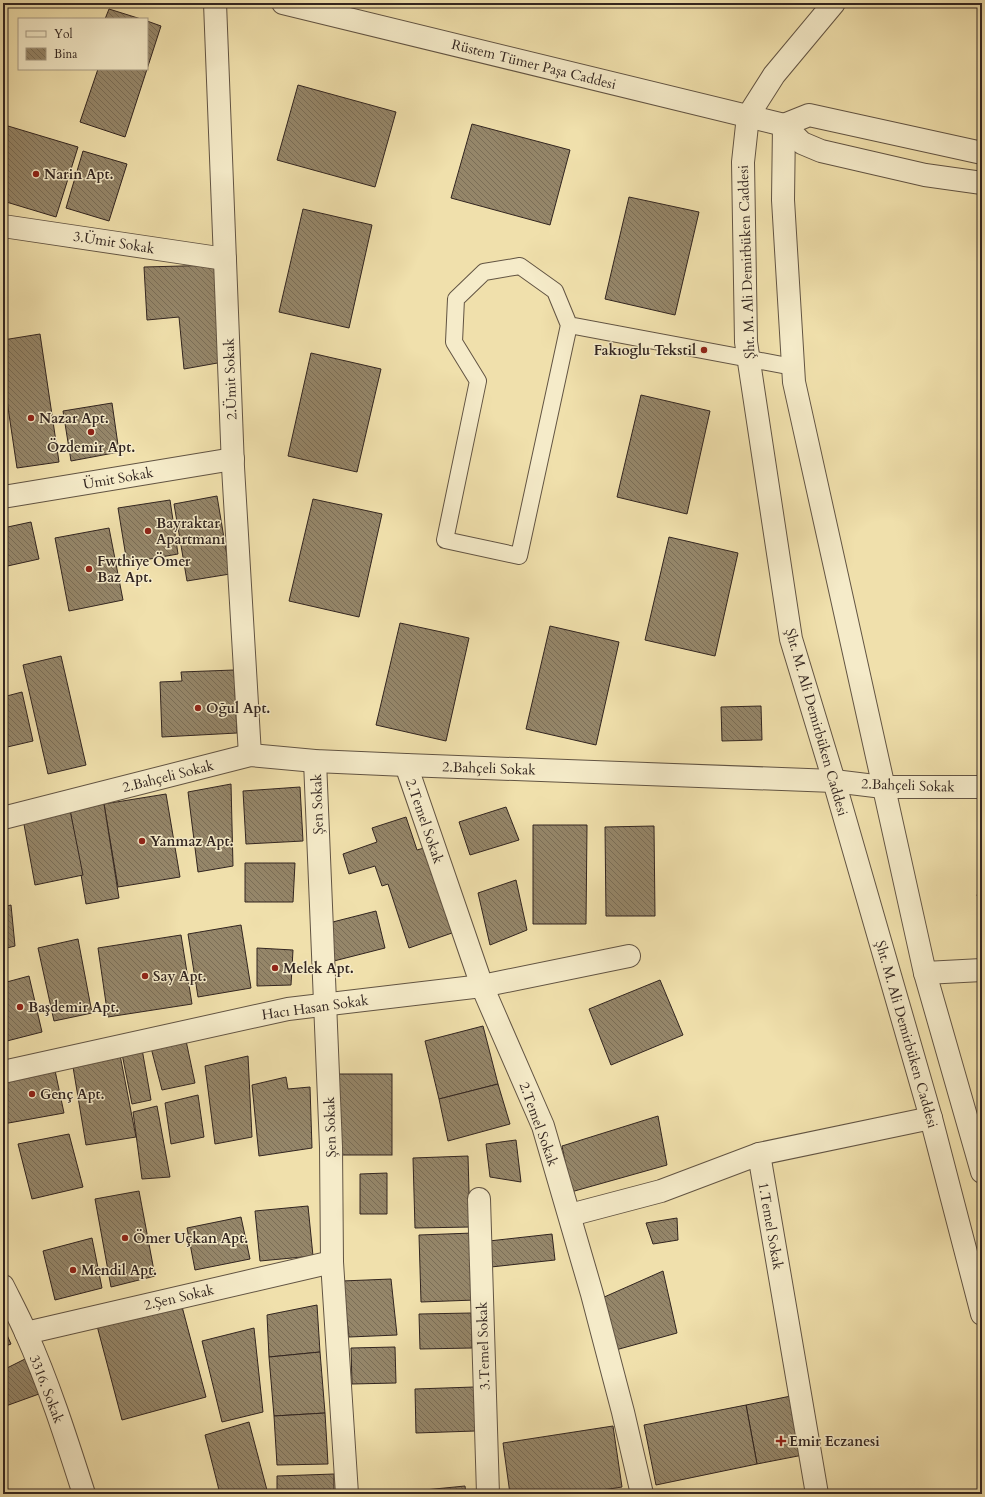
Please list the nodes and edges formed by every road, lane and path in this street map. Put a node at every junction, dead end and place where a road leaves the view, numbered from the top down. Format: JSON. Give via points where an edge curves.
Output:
{"nodes":[{"id":1,"x":215,"y":3,"type":"edge"},
{"id":2,"x":283,"y":3,"type":"edge"},
{"id":3,"x":834,"y":3,"type":"edge"},
{"id":4,"x":748,"y":116,"type":"junction"},
{"id":5,"x":784,"y":125,"type":"junction"},
{"id":6,"x":982,"y":153,"type":"edge"},
{"id":7,"x":982,"y":183,"type":"edge"},
{"id":8,"x":3,"y":226,"type":"edge"},
{"id":9,"x":225,"y":259,"type":"junction"},
{"id":10,"x":569,"y":325,"type":"junction"},
{"id":11,"x":748,"y":358,"type":"junction"},
{"id":12,"x":792,"y":366,"type":"junction"},
{"id":13,"x":233,"y":459,"type":"junction"},
{"id":14,"x":3,"y":497,"type":"edge"},
{"id":15,"x":250,"y":755,"type":"junction"},
{"id":16,"x":315,"y":760,"type":"junction"},
{"id":17,"x":406,"y":765,"type":"junction"},
{"id":18,"x":834,"y":781,"type":"junction"},
{"id":19,"x":883,"y":787,"type":"junction"},
{"id":20,"x":982,"y":787,"type":"edge"},
{"id":21,"x":3,"y":818,"type":"edge"},
{"id":22,"x":629,"y":956,"type":"dead end"},
{"id":23,"x":982,"y":970,"type":"edge"},
{"id":24,"x":925,"y":973,"type":"junction"},
{"id":25,"x":482,"y":986,"type":"junction"},
{"id":26,"x":325,"y":1005,"type":"junction"},
{"id":27,"x":3,"y":1072,"type":"edge"},
{"id":28,"x":931,"y":1118,"type":"junction"},
{"id":29,"x":759,"y":1154,"type":"junction"},
{"id":30,"x":982,"y":1172,"type":"edge"},
{"id":31,"x":479,"y":1199,"type":"dead end"},
{"id":32,"x":570,"y":1215,"type":"junction"},
{"id":33,"x":332,"y":1262,"type":"junction"},
{"id":34,"x":3,"y":1286,"type":"edge"},
{"id":35,"x":982,"y":1314,"type":"edge"},
{"id":36,"x":26,"y":1333,"type":"junction"},
{"id":37,"x":84,"y":1494,"type":"edge"},
{"id":38,"x":347,"y":1494,"type":"edge"},
{"id":39,"x":488,"y":1494,"type":"edge"},
{"id":40,"x":642,"y":1494,"type":"edge"},
{"id":41,"x":818,"y":1494,"type":"edge"}],
"edges":[{"from":1,"to":9,"type":"street","name":"2.Ümit Sokak"},
{"from":2,"to":4,"type":"street","name":"Rüstem Tümer Paşa Caddesi"},
{"from":3,"to":4,"type":"street","via":[[774,75]]},
{"from":4,"to":5,"type":"street","name":"Rüstem Tümer Paşa Caddesi"},
{"from":4,"to":11,"type":"street","name":"Şht. M. Ali Demirbüken Caddesi","via":[[743,162]]},
{"from":5,"to":6,"type":"street","via":[[809,115]]},
{"from":5,"to":7,"type":"street","via":[[802,143],[821,151],[925,175]]},
{"from":5,"to":12,"type":"street","via":[[783,200]]},
{"from":8,"to":9,"type":"street","name":"3.Ümit Sokak"},
{"from":9,"to":13,"type":"street","name":"2.Ümit Sokak"},
{"from":10,"to":10,"type":"lane","via":[[555,291],[520,266],[484,272],[456,298],[454,342],[478,381],[445,540],[519,556]]},
{"from":10,"to":11,"type":"lane"},
{"from":11,"to":12,"type":"lane"},
{"from":11,"to":18,"type":"street","name":"Şht. M. Ali Demirbüken Caddesi","via":[[791,639]]},
{"from":12,"to":19,"type":"street"},
{"from":13,"to":14,"type":"street","name":"Ümit Sokak"},
{"from":13,"to":15,"type":"street","name":"2.Ümit Sokak"},
{"from":15,"to":16,"type":"street","name":"2.Bahçeli Sokak"},
{"from":15,"to":21,"type":"street","name":"2.Bahçeli Sokak"},
{"from":16,"to":17,"type":"street","name":"2.Bahçeli Sokak"},
{"from":16,"to":26,"type":"street","name":"Şen Sokak"},
{"from":17,"to":18,"type":"street","name":"2.Bahçeli Sokak"},
{"from":17,"to":25,"type":"street","name":"2.Temel Sokak"},
{"from":18,"to":19,"type":"street","name":"2.Bahçeli Sokak"},
{"from":18,"to":28,"type":"street","name":"Şht. M. Ali Demirbüken Caddesi"},
{"from":19,"to":20,"type":"street","name":"2.Bahçeli Sokak"},
{"from":19,"to":24,"type":"street"},
{"from":22,"to":25,"type":"street","name":"Hacı Hasan Sokak"},
{"from":23,"to":24,"type":"street"},
{"from":24,"to":30,"type":"street"},
{"from":25,"to":26,"type":"street","name":"Hacı Hasan Sokak"},
{"from":25,"to":32,"type":"street","name":"2.Temel Sokak","via":[[543,1126]]},
{"from":26,"to":27,"type":"street","name":"Hacı Hasan Sokak","via":[[288,1009]]},
{"from":26,"to":33,"type":"street","name":"Şen Sokak","via":[[331,1147]]},
{"from":28,"to":29,"type":"street"},
{"from":28,"to":35,"type":"street","name":"Şht. M. Ali Demirbüken Caddesi"},
{"from":29,"to":32,"type":"street","via":[[661,1191]]},
{"from":29,"to":41,"type":"street","name":"1.Temel Sokak"},
{"from":31,"to":39,"type":"street","name":"3.Temel Sokak"},
{"from":32,"to":40,"type":"street","name":"2.Temel Sokak","via":[[623,1412]]},
{"from":33,"to":36,"type":"street","name":"2.Şen Sokak"},
{"from":33,"to":38,"type":"street","name":"Şen Sokak"},
{"from":34,"to":36,"type":"street","name":"3316. Sokak"},
{"from":36,"to":37,"type":"street","name":"3316. Sokak"}]}
